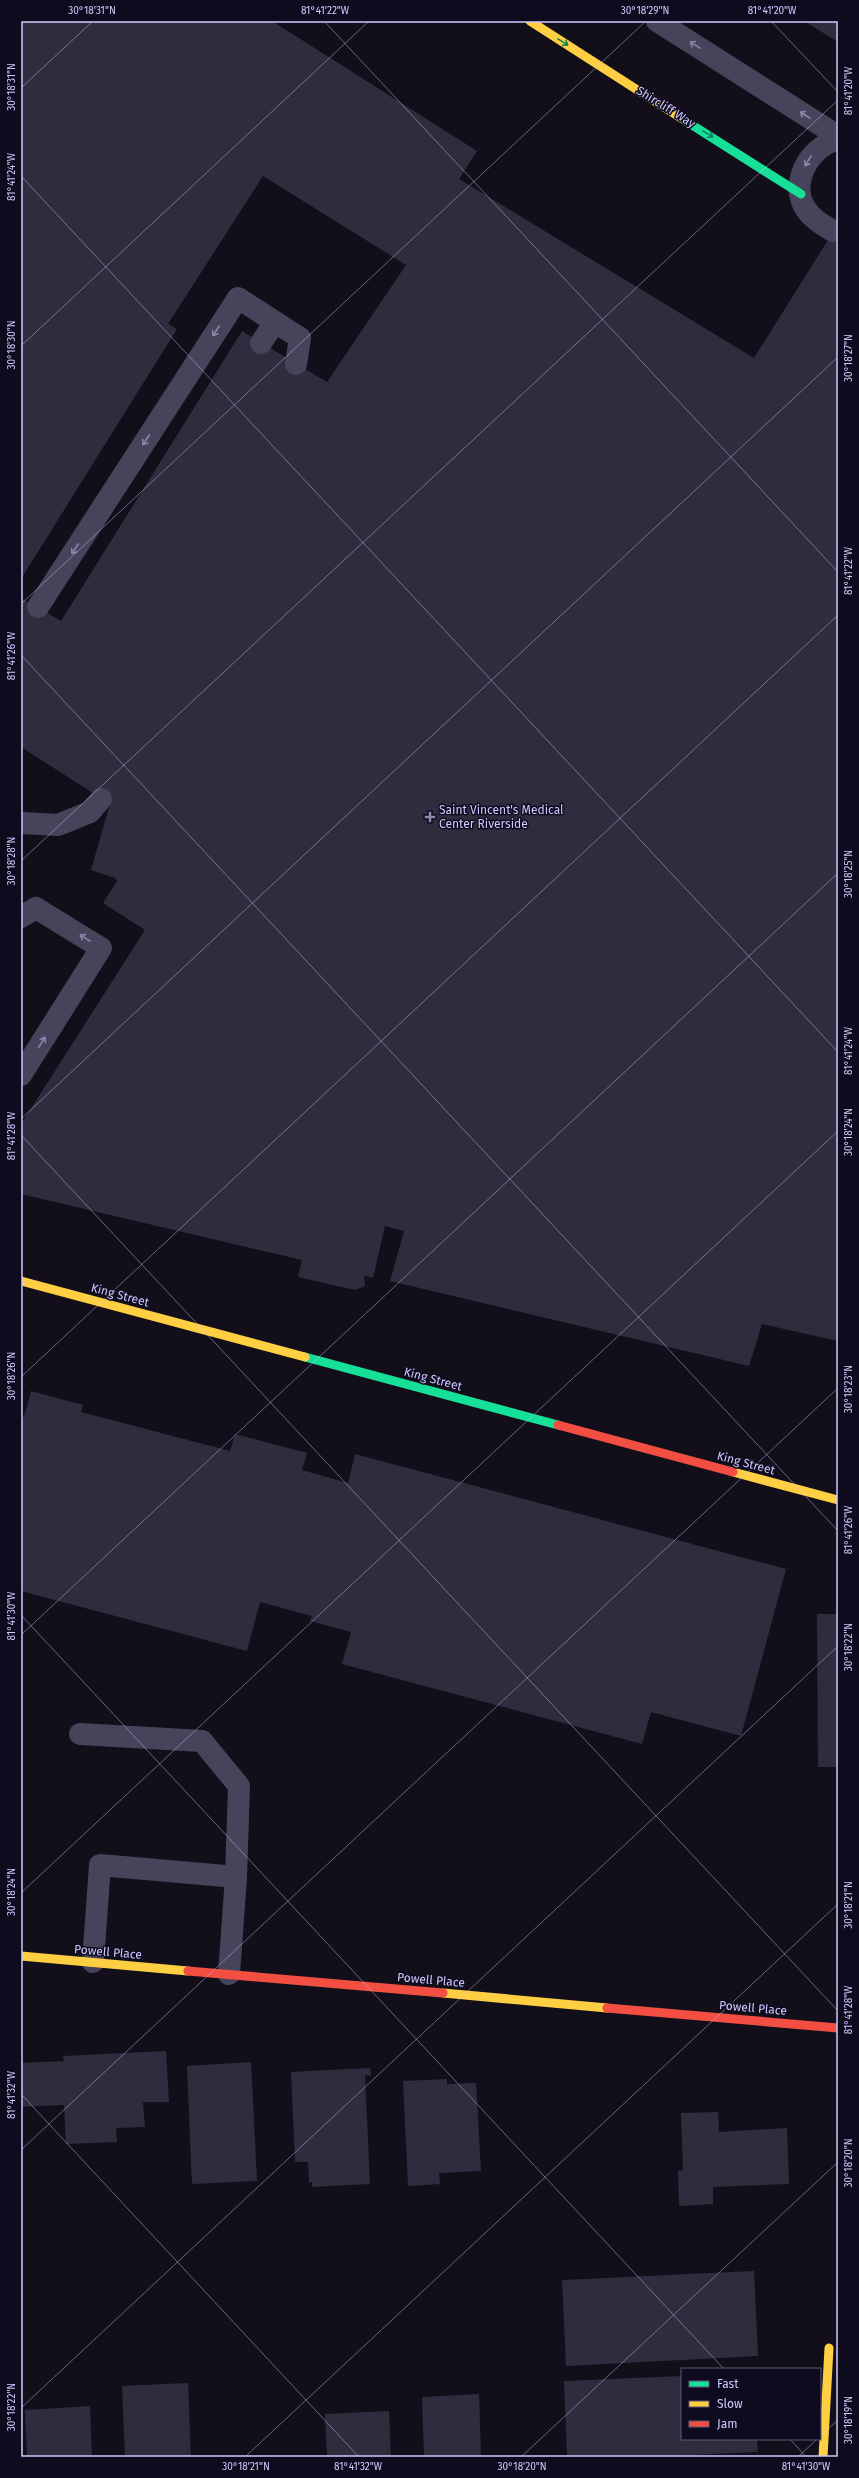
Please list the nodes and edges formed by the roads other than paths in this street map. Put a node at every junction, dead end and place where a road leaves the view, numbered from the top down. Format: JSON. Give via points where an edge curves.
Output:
{"nodes":[{"id":1,"x":530,"y":21,"type":"edge"},
{"id":2,"x":657,"y":21,"type":"edge"},
{"id":3,"x":838,"y":136,"type":"edge"},
{"id":4,"x":838,"y":139,"type":"edge"},
{"id":5,"x":801,"y":194,"type":"junction"},
{"id":6,"x":833,"y":231,"type":"dead end"},
{"id":7,"x":274,"y":322,"type":"junction"},
{"id":8,"x":262,"y":343,"type":"dead end"},
{"id":9,"x":296,"y":364,"type":"dead end"},
{"id":10,"x":38,"y":607,"type":"dead end"},
{"id":11,"x":101,"y":799,"type":"dead end"},
{"id":12,"x":22,"y":823,"type":"edge"},
{"id":13,"x":21,"y":918,"type":"edge"},
{"id":14,"x":21,"y":1074,"type":"edge"},
{"id":15,"x":21,"y":1281,"type":"edge"},
{"id":16,"x":838,"y":1500,"type":"edge"},
{"id":17,"x":80,"y":1734,"type":"dead end"},
{"id":18,"x":236,"y":1877,"type":"junction"},
{"id":19,"x":21,"y":1956,"type":"edge"},
{"id":20,"x":93,"y":1962,"type":"junction"},
{"id":21,"x":229,"y":1974,"type":"junction"},
{"id":22,"x":838,"y":2028,"type":"edge"},
{"id":23,"x":829,"y":2348,"type":"dead end"},
{"id":24,"x":823,"y":2457,"type":"edge"}],
"edges":[{"from":1,"to":5,"type":"street","name":"Shircliff Way","one_way":true},
{"from":3,"to":2,"type":"street","one_way":true},
{"from":4,"to":5,"type":"street","one_way":true,"via":[[827,142],[814,151],[805,164]]},
{"from":5,"to":6,"type":"street","via":[[814,219]]},
{"from":7,"to":8,"type":"street"},
{"from":7,"to":9,"type":"street","via":[[300,338]]},
{"from":7,"to":10,"type":"street","one_way":true,"via":[[238,298]]},
{"from":11,"to":12,"type":"street","via":[[90,812],[58,825]]},
{"from":14,"to":13,"type":"street","one_way":true,"via":[[101,948],[36,908]]},
{"from":15,"to":16,"type":"street","name":"King Street"},
{"from":17,"to":18,"type":"street","via":[[202,1741],[239,1786]]},
{"from":18,"to":20,"type":"street","via":[[100,1865]]},
{"from":18,"to":21,"type":"street"},
{"from":19,"to":20,"type":"street","name":"Powell Place"},
{"from":20,"to":21,"type":"street","name":"Powell Place"},
{"from":21,"to":22,"type":"street","name":"Powell Place"},
{"from":23,"to":24,"type":"street"}]}
